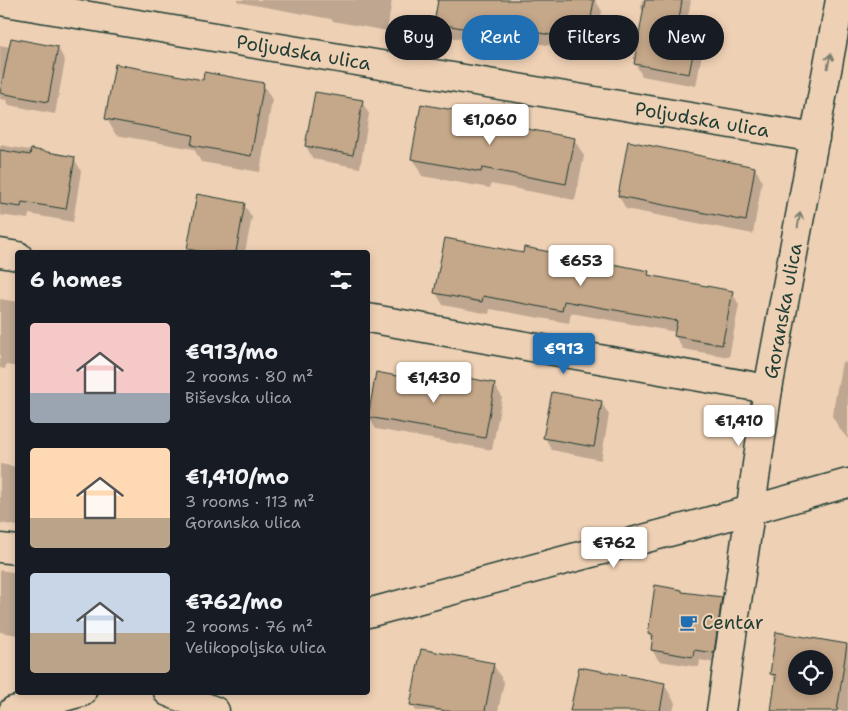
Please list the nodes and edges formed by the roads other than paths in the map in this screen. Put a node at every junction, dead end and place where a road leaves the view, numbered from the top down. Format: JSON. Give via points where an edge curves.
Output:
{"nodes":[{"id":1,"x":840,"y":0,"type":"edge"},
{"id":2,"x":0,"y":1,"type":"edge"},
{"id":3,"x":814,"y":138,"type":"junction"},
{"id":4,"x":0,"y":253,"type":"edge"},
{"id":5,"x":15,"y":256,"type":"edge"},
{"id":6,"x":370,"y":318,"type":"edge"},
{"id":7,"x":768,"y":389,"type":"junction"},
{"id":8,"x":848,"y":483,"type":"edge"},
{"id":9,"x":751,"y":510,"type":"junction"},
{"id":10,"x":0,"y":548,"type":"edge"},
{"id":11,"x":15,"y":550,"type":"edge"},
{"id":12,"x":370,"y":612,"type":"edge"},
{"id":13,"x":71,"y":695,"type":"edge"},
{"id":14,"x":175,"y":695,"type":"edge"},
{"id":15,"x":13,"y":711,"type":"edge"},
{"id":16,"x":215,"y":711,"type":"edge"},
{"id":17,"x":721,"y":711,"type":"edge"}],
"edges":[{"from":3,"to":1,"type":"street","name":"Goranska ulica","one_way":true},
{"from":2,"to":3,"type":"street","name":"Poljudska ulica"},
{"from":7,"to":3,"type":"street","name":"Goranska ulica","one_way":true},
{"from":4,"to":5,"type":"street"},
{"from":6,"to":7,"type":"street"},
{"from":7,"to":9,"type":"street","name":"Goranska ulica"},
{"from":8,"to":9,"type":"street"},
{"from":9,"to":12,"type":"street"},
{"from":9,"to":17,"type":"street","name":"Goranska ulica"},
{"from":10,"to":11,"type":"street"},
{"from":13,"to":15,"type":"street"},
{"from":14,"to":16,"type":"street"}]}
